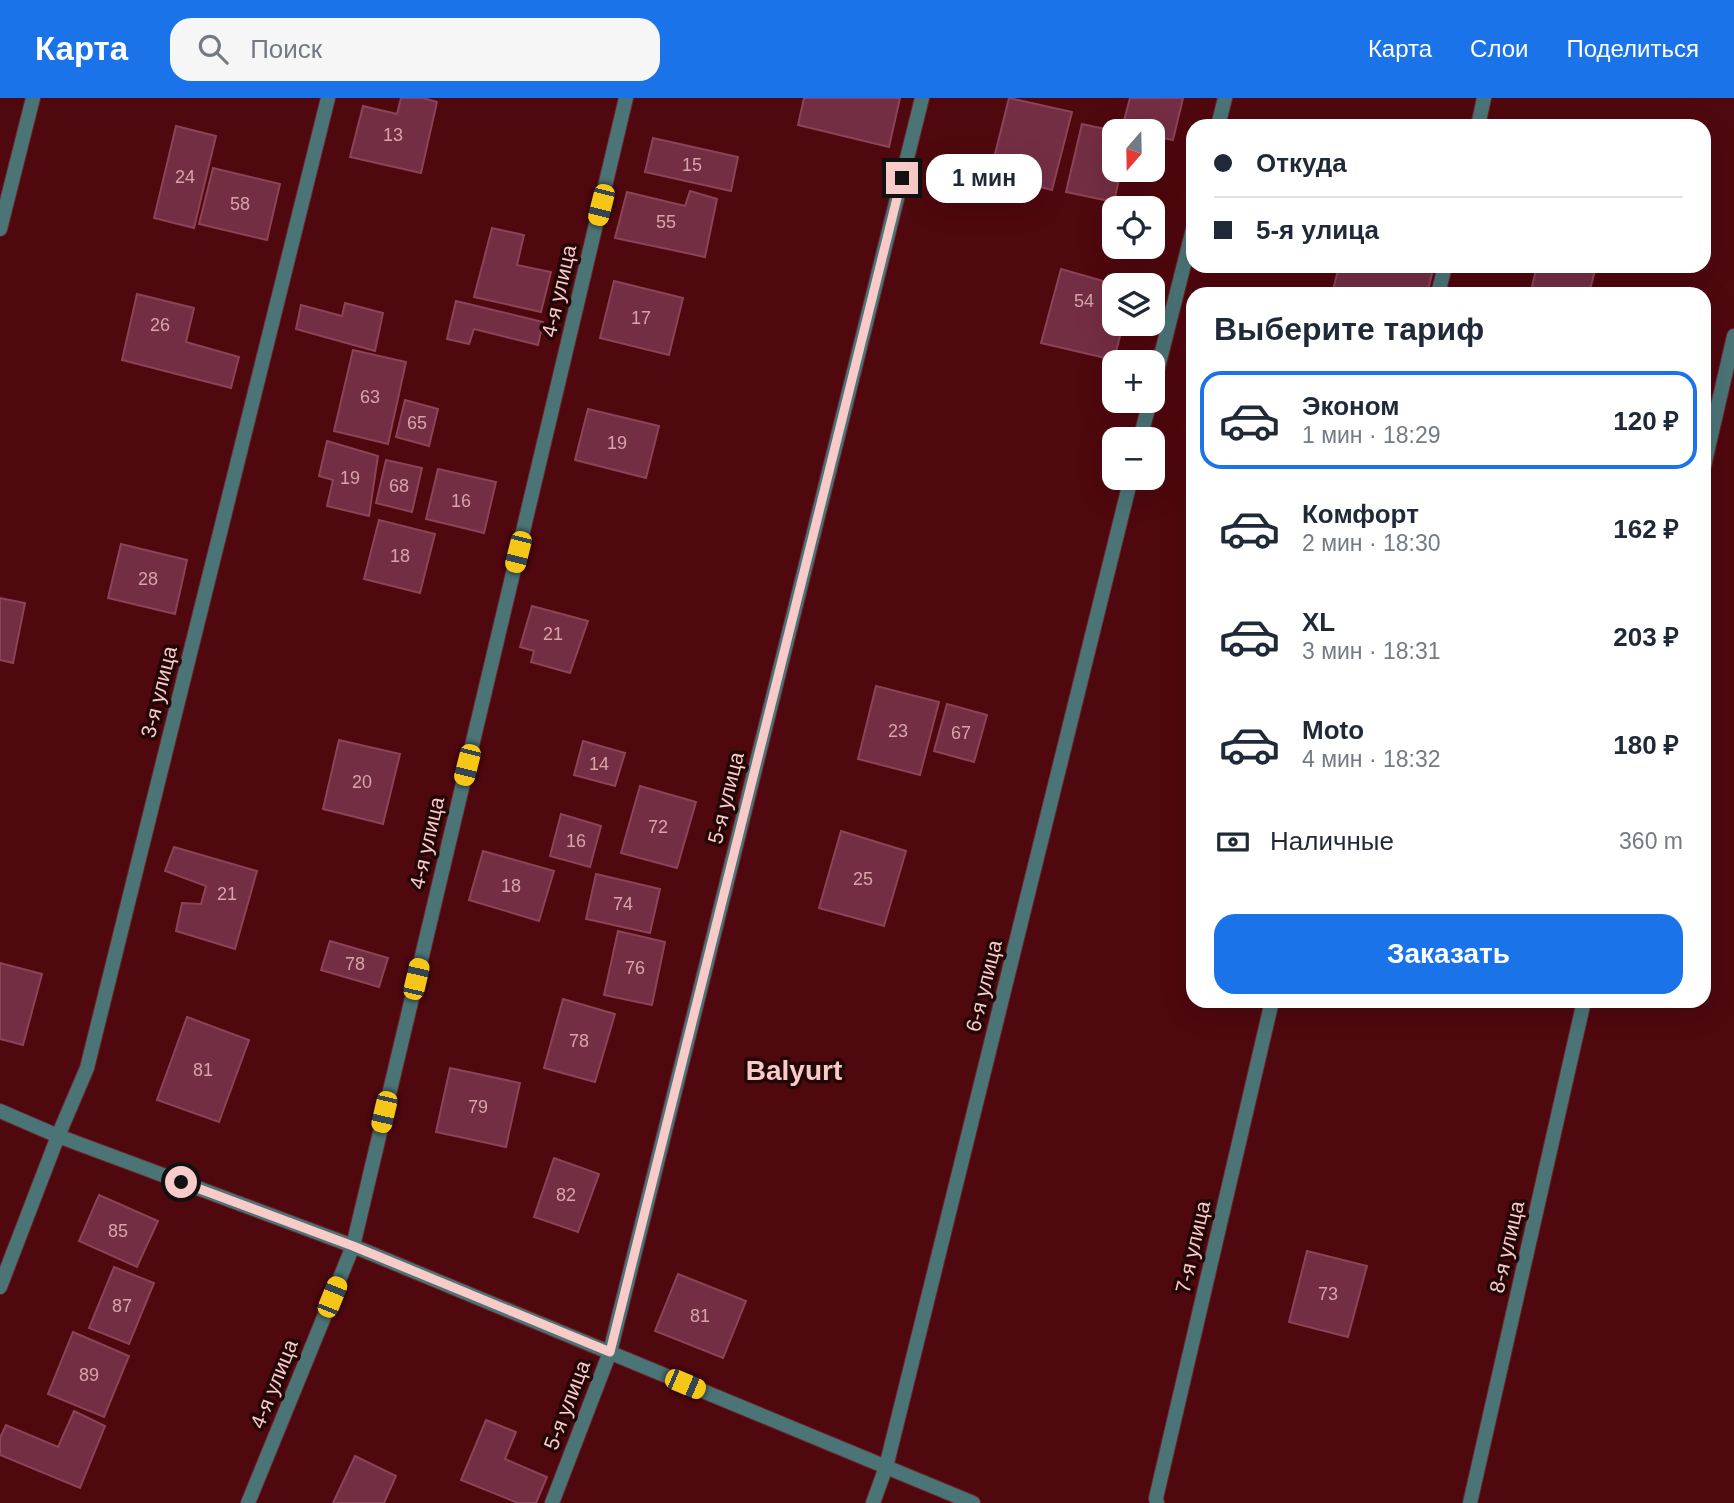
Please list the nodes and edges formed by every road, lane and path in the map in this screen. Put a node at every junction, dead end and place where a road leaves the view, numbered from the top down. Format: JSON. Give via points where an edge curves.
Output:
{"nodes":[{"id":1,"x":33,"y":98,"type":"edge"},
{"id":2,"x":328,"y":98,"type":"edge"},
{"id":3,"x":626,"y":98,"type":"edge"},
{"id":4,"x":922,"y":98,"type":"edge"},
{"id":5,"x":1225,"y":98,"type":"edge"},
{"id":6,"x":1484,"y":98,"type":"edge"},
{"id":7,"x":1220,"y":119,"type":"edge"},
{"id":8,"x":1480,"y":119,"type":"edge"},
{"id":9,"x":0,"y":229,"type":"edge"},
{"id":10,"x":1186,"y":257,"type":"edge"},
{"id":11,"x":1734,"y":336,"type":"edge"},
{"id":12,"x":1162,"y":350,"type":"edge"},
{"id":13,"x":1711,"y":436,"type":"edge"},
{"id":14,"x":1128,"y":490,"type":"edge"},
{"id":15,"x":1270,"y":1008,"type":"edge"},
{"id":16,"x":1582,"y":1008,"type":"edge"},
{"id":17,"x":0,"y":1111,"type":"edge"},
{"id":18,"x":58,"y":1136,"type":"junction"},
{"id":19,"x":353,"y":1246,"type":"junction"},
{"id":20,"x":0,"y":1287,"type":"edge"},
{"id":21,"x":610,"y":1352,"type":"junction"},
{"id":22,"x":887,"y":1467,"type":"junction"},
{"id":23,"x":248,"y":1503,"type":"edge"},
{"id":24,"x":552,"y":1503,"type":"edge"},
{"id":25,"x":873,"y":1503,"type":"edge"},
{"id":26,"x":973,"y":1503,"type":"edge"},
{"id":27,"x":1157,"y":1503,"type":"edge"},
{"id":28,"x":1470,"y":1503,"type":"edge"}],
"edges":[{"from":1,"to":9,"type":"street"},
{"from":2,"to":18,"type":"street","name":"3-я улица","via":[[87,1068]]},
{"from":3,"to":19,"type":"street","name":"4-я улица"},
{"from":4,"to":21,"type":"street","name":"5-я улица"},
{"from":5,"to":7,"type":"street"},
{"from":6,"to":8,"type":"street"},
{"from":10,"to":12,"type":"street"},
{"from":11,"to":13,"type":"street"},
{"from":14,"to":22,"type":"street","name":"6-я улица"},
{"from":15,"to":27,"type":"street","name":"7-я улица"},
{"from":16,"to":28,"type":"street","name":"8-я улица"},
{"from":17,"to":18,"type":"street"},
{"from":18,"to":19,"type":"street"},
{"from":18,"to":20,"type":"street","name":"3-я улица"},
{"from":19,"to":21,"type":"street"},
{"from":19,"to":23,"type":"street","name":"4-я улица"},
{"from":21,"to":22,"type":"street"},
{"from":21,"to":24,"type":"street","name":"5-я улица"},
{"from":22,"to":25,"type":"street","name":"6-я улица"},
{"from":22,"to":26,"type":"street"}]}
